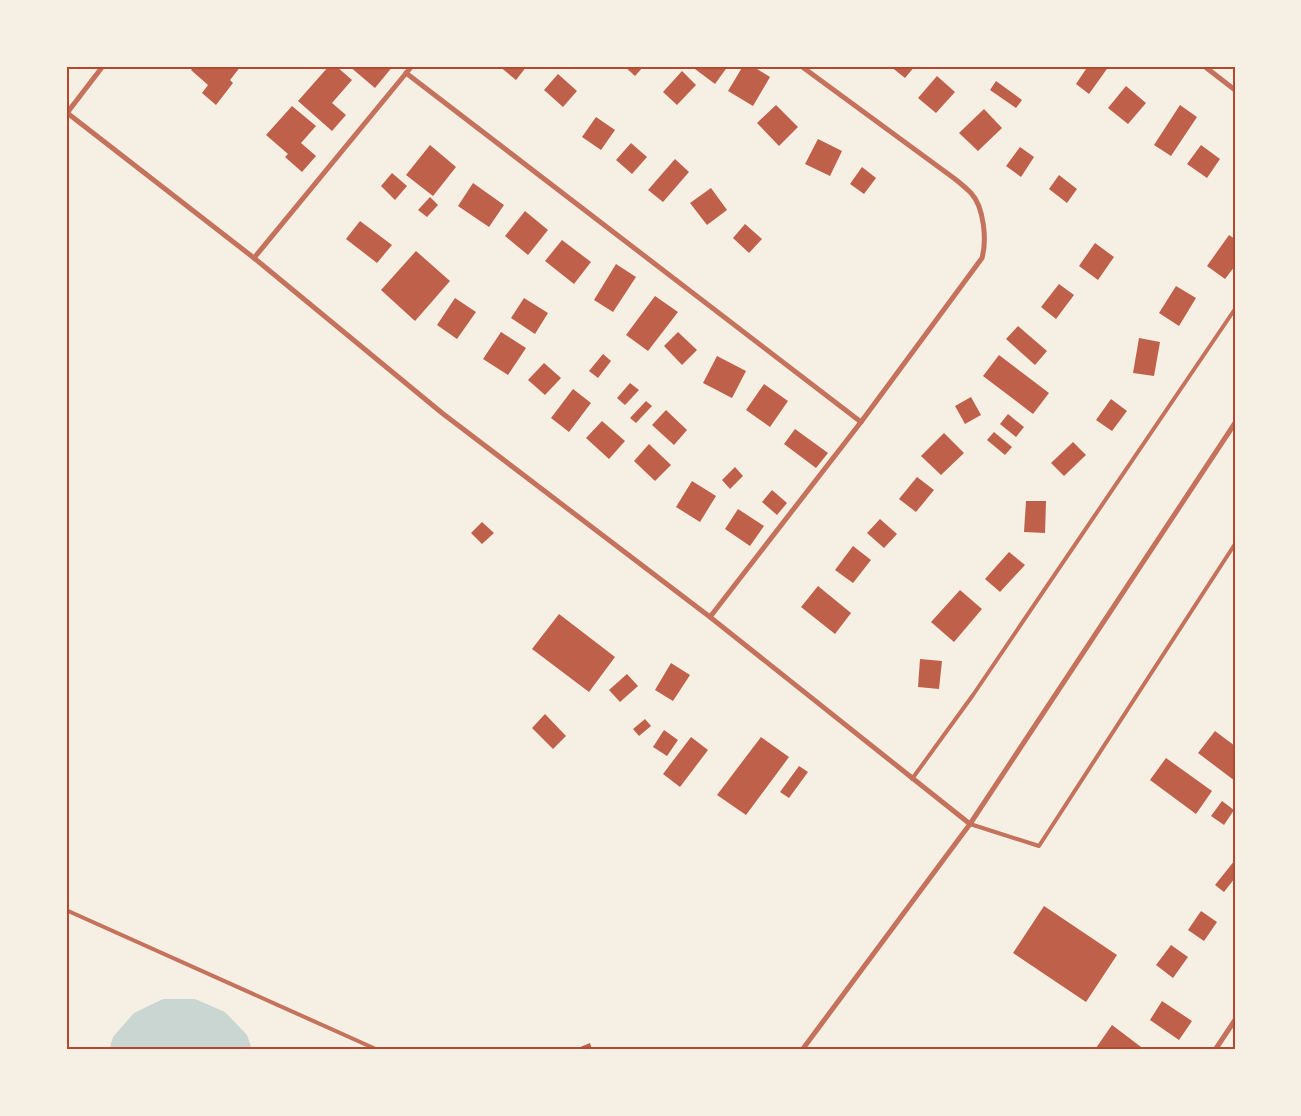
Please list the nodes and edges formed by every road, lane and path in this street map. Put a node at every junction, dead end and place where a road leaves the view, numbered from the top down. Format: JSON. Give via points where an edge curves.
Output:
{"nodes":[{"id":1,"x":103,"y":66,"type":"edge"},
{"id":2,"x":412,"y":66,"type":"edge"},
{"id":3,"x":801,"y":66,"type":"edge"},
{"id":4,"x":1204,"y":66,"type":"edge"},
{"id":5,"x":406,"y":73,"type":"junction"},
{"id":6,"x":1235,"y":90,"type":"edge"},
{"id":7,"x":67,"y":113,"type":"edge"},
{"id":8,"x":254,"y":258,"type":"junction"},
{"id":9,"x":1235,"y":309,"type":"edge"},
{"id":10,"x":861,"y":422,"type":"junction"},
{"id":11,"x":1235,"y":423,"type":"edge"},
{"id":12,"x":1235,"y":544,"type":"edge"},
{"id":13,"x":710,"y":617,"type":"junction"},
{"id":14,"x":912,"y":779,"type":"junction"},
{"id":15,"x":970,"y":824,"type":"junction"},
{"id":16,"x":66,"y":910,"type":"edge"},
{"id":17,"x":1235,"y":1020,"type":"edge"},
{"id":18,"x":378,"y":1050,"type":"edge"},
{"id":19,"x":802,"y":1050,"type":"edge"},
{"id":20,"x":1215,"y":1050,"type":"edge"}],
"edges":[{"from":1,"to":7,"type":"street"},
{"from":2,"to":5,"type":"street"},
{"from":3,"to":10,"type":"street","via":[[956,179],[972,194],[985,237],[982,258]]},
{"from":4,"to":6,"type":"street"},
{"from":5,"to":8,"type":"street"},
{"from":5,"to":10,"type":"street"},
{"from":7,"to":8,"type":"street"},
{"from":8,"to":13,"type":"street","via":[[442,413]]},
{"from":9,"to":14,"type":"lane","via":[[973,695]]},
{"from":10,"to":13,"type":"street"},
{"from":11,"to":15,"type":"street"},
{"from":12,"to":15,"type":"lane","via":[[1039,846]]},
{"from":13,"to":14,"type":"street"},
{"from":14,"to":15,"type":"street"},
{"from":15,"to":19,"type":"street"},
{"from":16,"to":18,"type":"lane"},
{"from":17,"to":20,"type":"street"}]}
